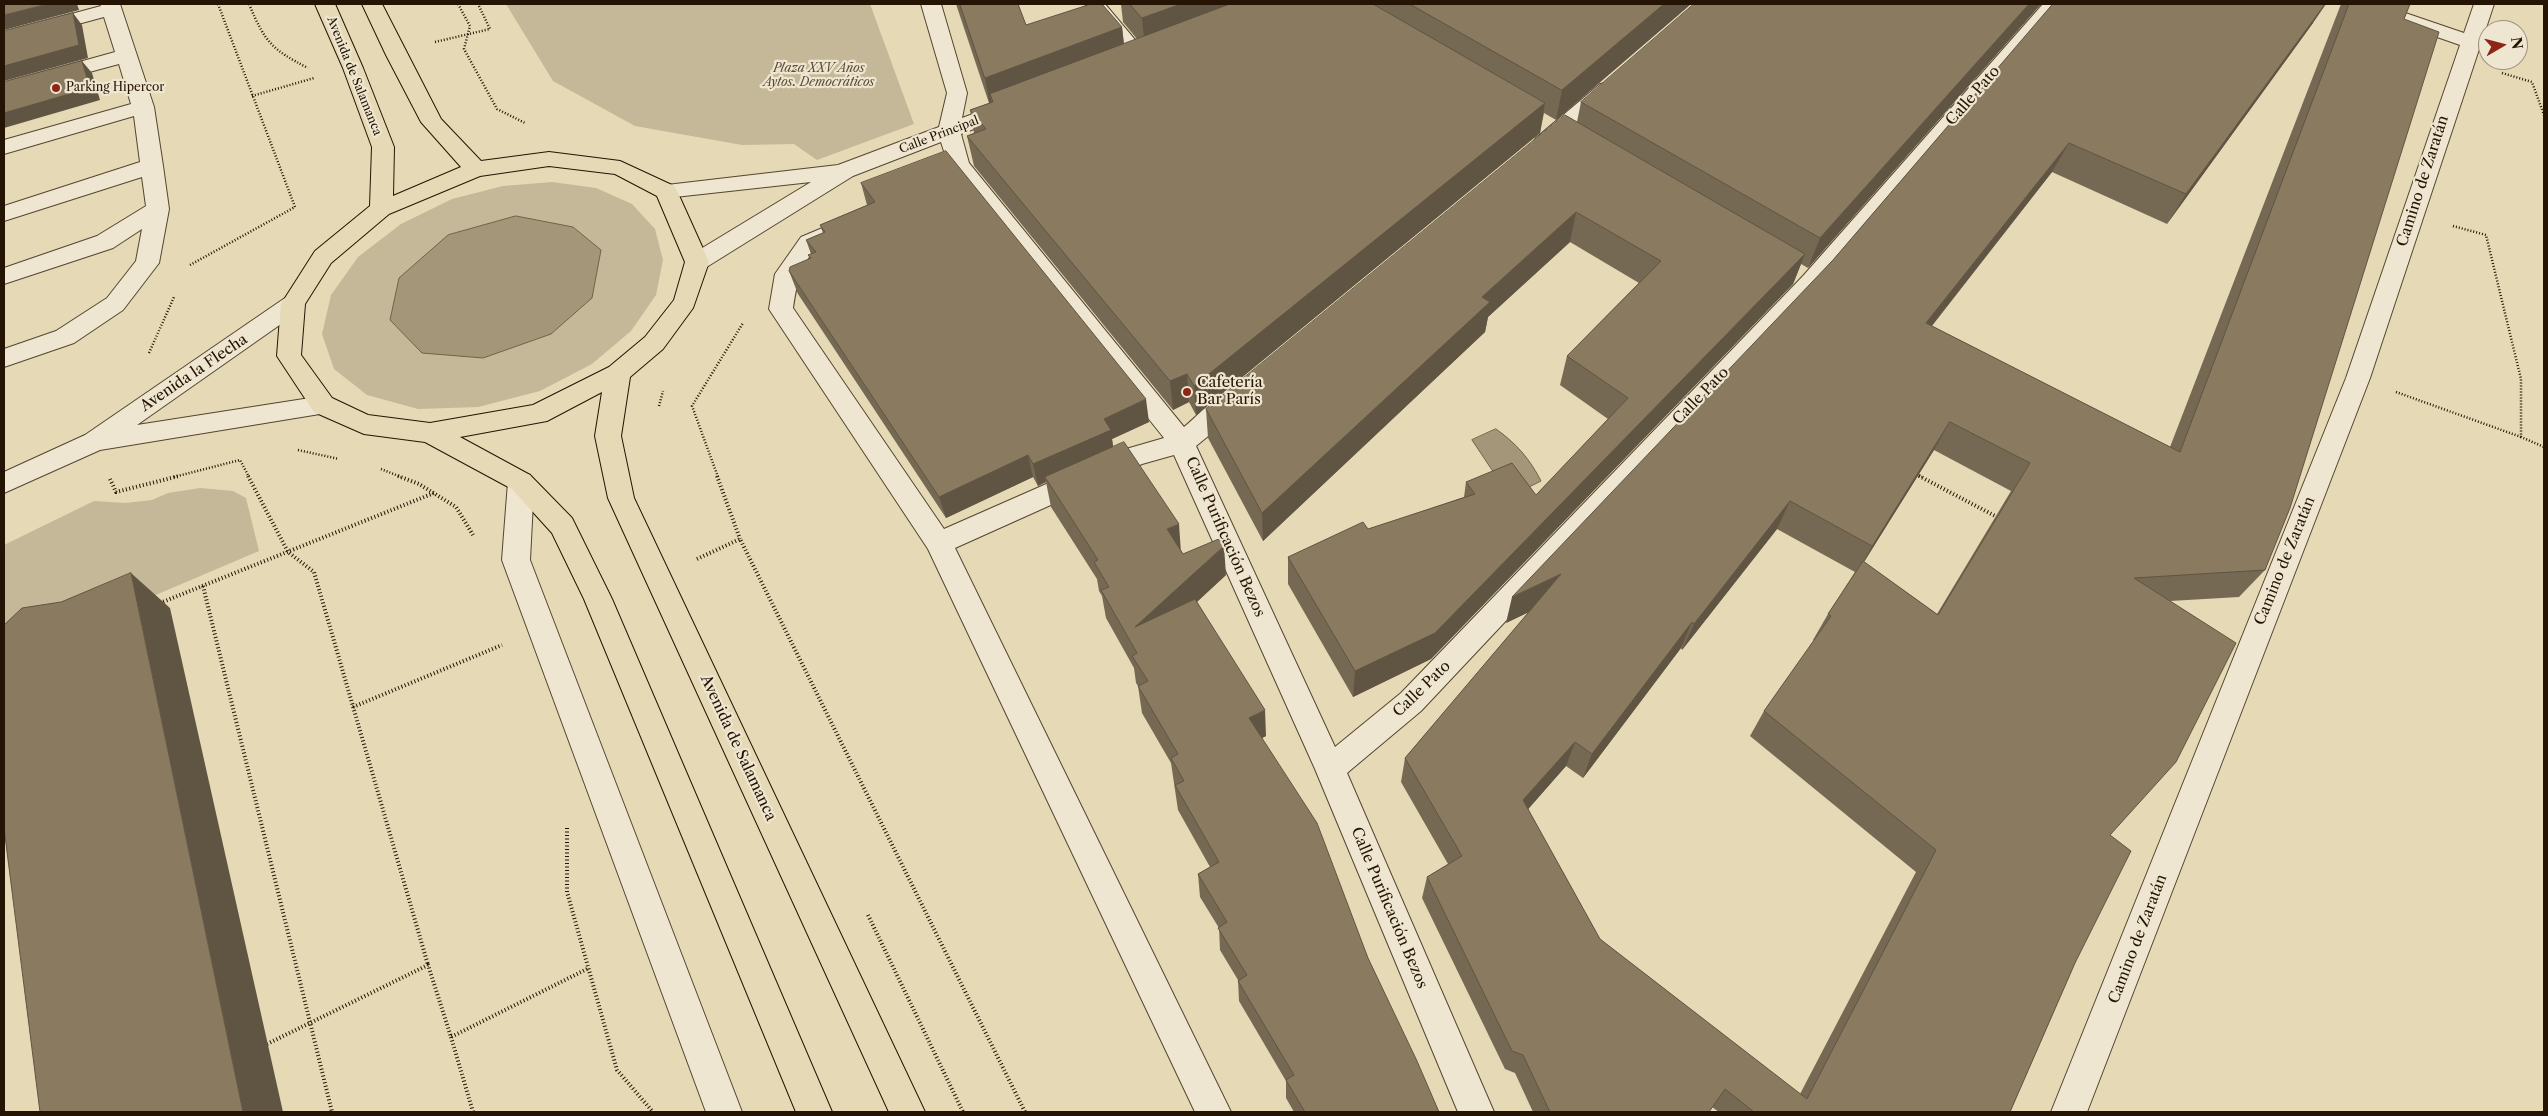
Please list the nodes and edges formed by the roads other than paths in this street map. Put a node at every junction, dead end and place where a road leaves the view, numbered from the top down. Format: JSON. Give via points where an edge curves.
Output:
{"nodes":[{"id":1,"x":325,"y":4,"type":"edge"},
{"id":2,"x":372,"y":4,"type":"edge"},
{"id":3,"x":932,"y":4,"type":"edge"},
{"id":4,"x":1095,"y":4,"type":"edge"},
{"id":5,"x":2053,"y":4,"type":"edge"},
{"id":6,"x":2361,"y":4,"type":"edge"},
{"id":7,"x":2484,"y":4,"type":"edge"},
{"id":8,"x":111,"y":6,"type":"edge"},
{"id":9,"x":4,"y":38,"type":"edge"},
{"id":10,"x":1162,"y":50,"type":"edge"},
{"id":11,"x":2466,"y":52,"type":"junction"},
{"id":12,"x":127,"y":55,"type":"junction"},
{"id":13,"x":1624,"y":74,"type":"edge"},
{"id":14,"x":4,"y":89,"type":"edge"},
{"id":15,"x":1022,"y":103,"type":"edge"},
{"id":16,"x":143,"y":107,"type":"junction"},
{"id":17,"x":949,"y":131,"type":"junction"},
{"id":18,"x":4,"y":146,"type":"edge"},
{"id":19,"x":1528,"y":156,"type":"edge"},
{"id":20,"x":152,"y":166,"type":"junction"},
{"id":21,"x":476,"y":170,"type":"junction"},
{"id":22,"x":845,"y":171,"type":"junction"},
{"id":23,"x":666,"y":191,"type":"junction"},
{"id":24,"x":158,"y":209,"type":"junction"},
{"id":25,"x":381,"y":209,"type":"junction"},
{"id":26,"x":4,"y":214,"type":"edge"},
{"id":27,"x":862,"y":219,"type":"edge"},
{"id":28,"x":697,"y":262,"type":"junction"},
{"id":29,"x":4,"y":276,"type":"edge"},
{"id":30,"x":293,"y":304,"type":"junction"},
{"id":31,"x":4,"y":358,"type":"edge"},
{"id":32,"x":618,"y":373,"type":"junction"},
{"id":33,"x":1250,"y":387,"type":"edge"},
{"id":34,"x":323,"y":405,"type":"junction"},
{"id":35,"x":430,"y":433,"type":"junction"},
{"id":36,"x":94,"y":442,"type":"junction"},
{"id":37,"x":1182,"y":443,"type":"junction"},
{"id":38,"x":521,"y":482,"type":"junction"},
{"id":39,"x":4,"y":483,"type":"edge"},
{"id":40,"x":939,"y":543,"type":"junction"},
{"id":41,"x":1330,"y":769,"type":"junction"},
{"id":42,"x":724,"y":1112,"type":"edge"},
{"id":43,"x":814,"y":1112,"type":"edge"},
{"id":44,"x":907,"y":1112,"type":"edge"},
{"id":45,"x":1213,"y":1112,"type":"edge"},
{"id":46,"x":1476,"y":1112,"type":"edge"},
{"id":47,"x":2069,"y":1112,"type":"edge"}],
"edges":[{"from":1,"to":25,"type":"highway","name":"Avenida de Salamanca","via":[[383,147]]},
{"from":2,"to":21,"type":"highway","via":[[432,122]]},
{"from":3,"to":17,"type":"street","name":"Calle Purificación Bezos","via":[[958,93]]},
{"from":4,"to":10,"type":"street","via":[[1131,61]]},
{"from":5,"to":41,"type":"street","name":"Calle Pato","via":[[1411,702]]},
{"from":6,"to":11,"type":"street"},
{"from":7,"to":11,"type":"street","name":"Camino de Zaratán"},
{"from":8,"to":9,"type":"street"},
{"from":8,"to":12,"type":"street"},
{"from":11,"to":47,"type":"street","name":"Camino de Zaratán","via":[[2358,378]]},
{"from":12,"to":14,"type":"street"},
{"from":12,"to":16,"type":"street"},
{"from":13,"to":19,"type":"street"},
{"from":15,"to":17,"type":"street","name":"Calle Principal"},
{"from":16,"to":18,"type":"street"},
{"from":16,"to":20,"type":"street"},
{"from":17,"to":22,"type":"street","name":"Calle Principal"},
{"from":17,"to":37,"type":"street","name":"Calle Purificación Bezos","via":[[958,165]]},
{"from":20,"to":24,"type":"street"},
{"from":20,"to":26,"type":"street"},
{"from":21,"to":23,"type":"highway","via":[[549,159],[620,168]]},
{"from":21,"to":25,"type":"highway"},
{"from":22,"to":23,"type":"street","name":"Calle Principal"},
{"from":22,"to":28,"type":"street","name":"Calle Principal"},
{"from":23,"to":28,"type":"highway"},
{"from":24,"to":29,"type":"street","via":[[106,242]]},
{"from":24,"to":31,"type":"street","via":[[147,263],[115,304],[65,337]]},
{"from":25,"to":30,"type":"highway","via":[[323,257]]},
{"from":27,"to":40,"type":"street","via":[[809,243],[787,274],[781,308]]},
{"from":28,"to":32,"type":"highway","via":[[685,302],[654,343]]},
{"from":30,"to":34,"type":"highway","via":[[289,356]]},
{"from":30,"to":36,"type":"street","name":"Avenida la Flecha"},
{"from":32,"to":35,"type":"highway","via":[[538,414]]},
{"from":32,"to":44,"type":"highway","name":"Avenida de Salamanca","via":[[608,436],[621,498]]},
{"from":33,"to":37,"type":"street"},
{"from":34,"to":35,"type":"highway","via":[[364,424]]},
{"from":34,"to":36,"type":"street","name":"Avenida la Flecha"},
{"from":35,"to":38,"type":"highway"},
{"from":36,"to":39,"type":"street","name":"Avenida la Flecha"},
{"from":37,"to":40,"type":"street","via":[[1134,456]]},
{"from":37,"to":41,"type":"street","name":"Calle Purificación Bezos"},
{"from":38,"to":42,"type":"street","via":[[516,560]]},
{"from":38,"to":43,"type":"highway","via":[[562,526],[598,599]]},
{"from":40,"to":45,"type":"street"},
{"from":41,"to":46,"type":"street","name":"Calle Purificación Bezos"}]}
